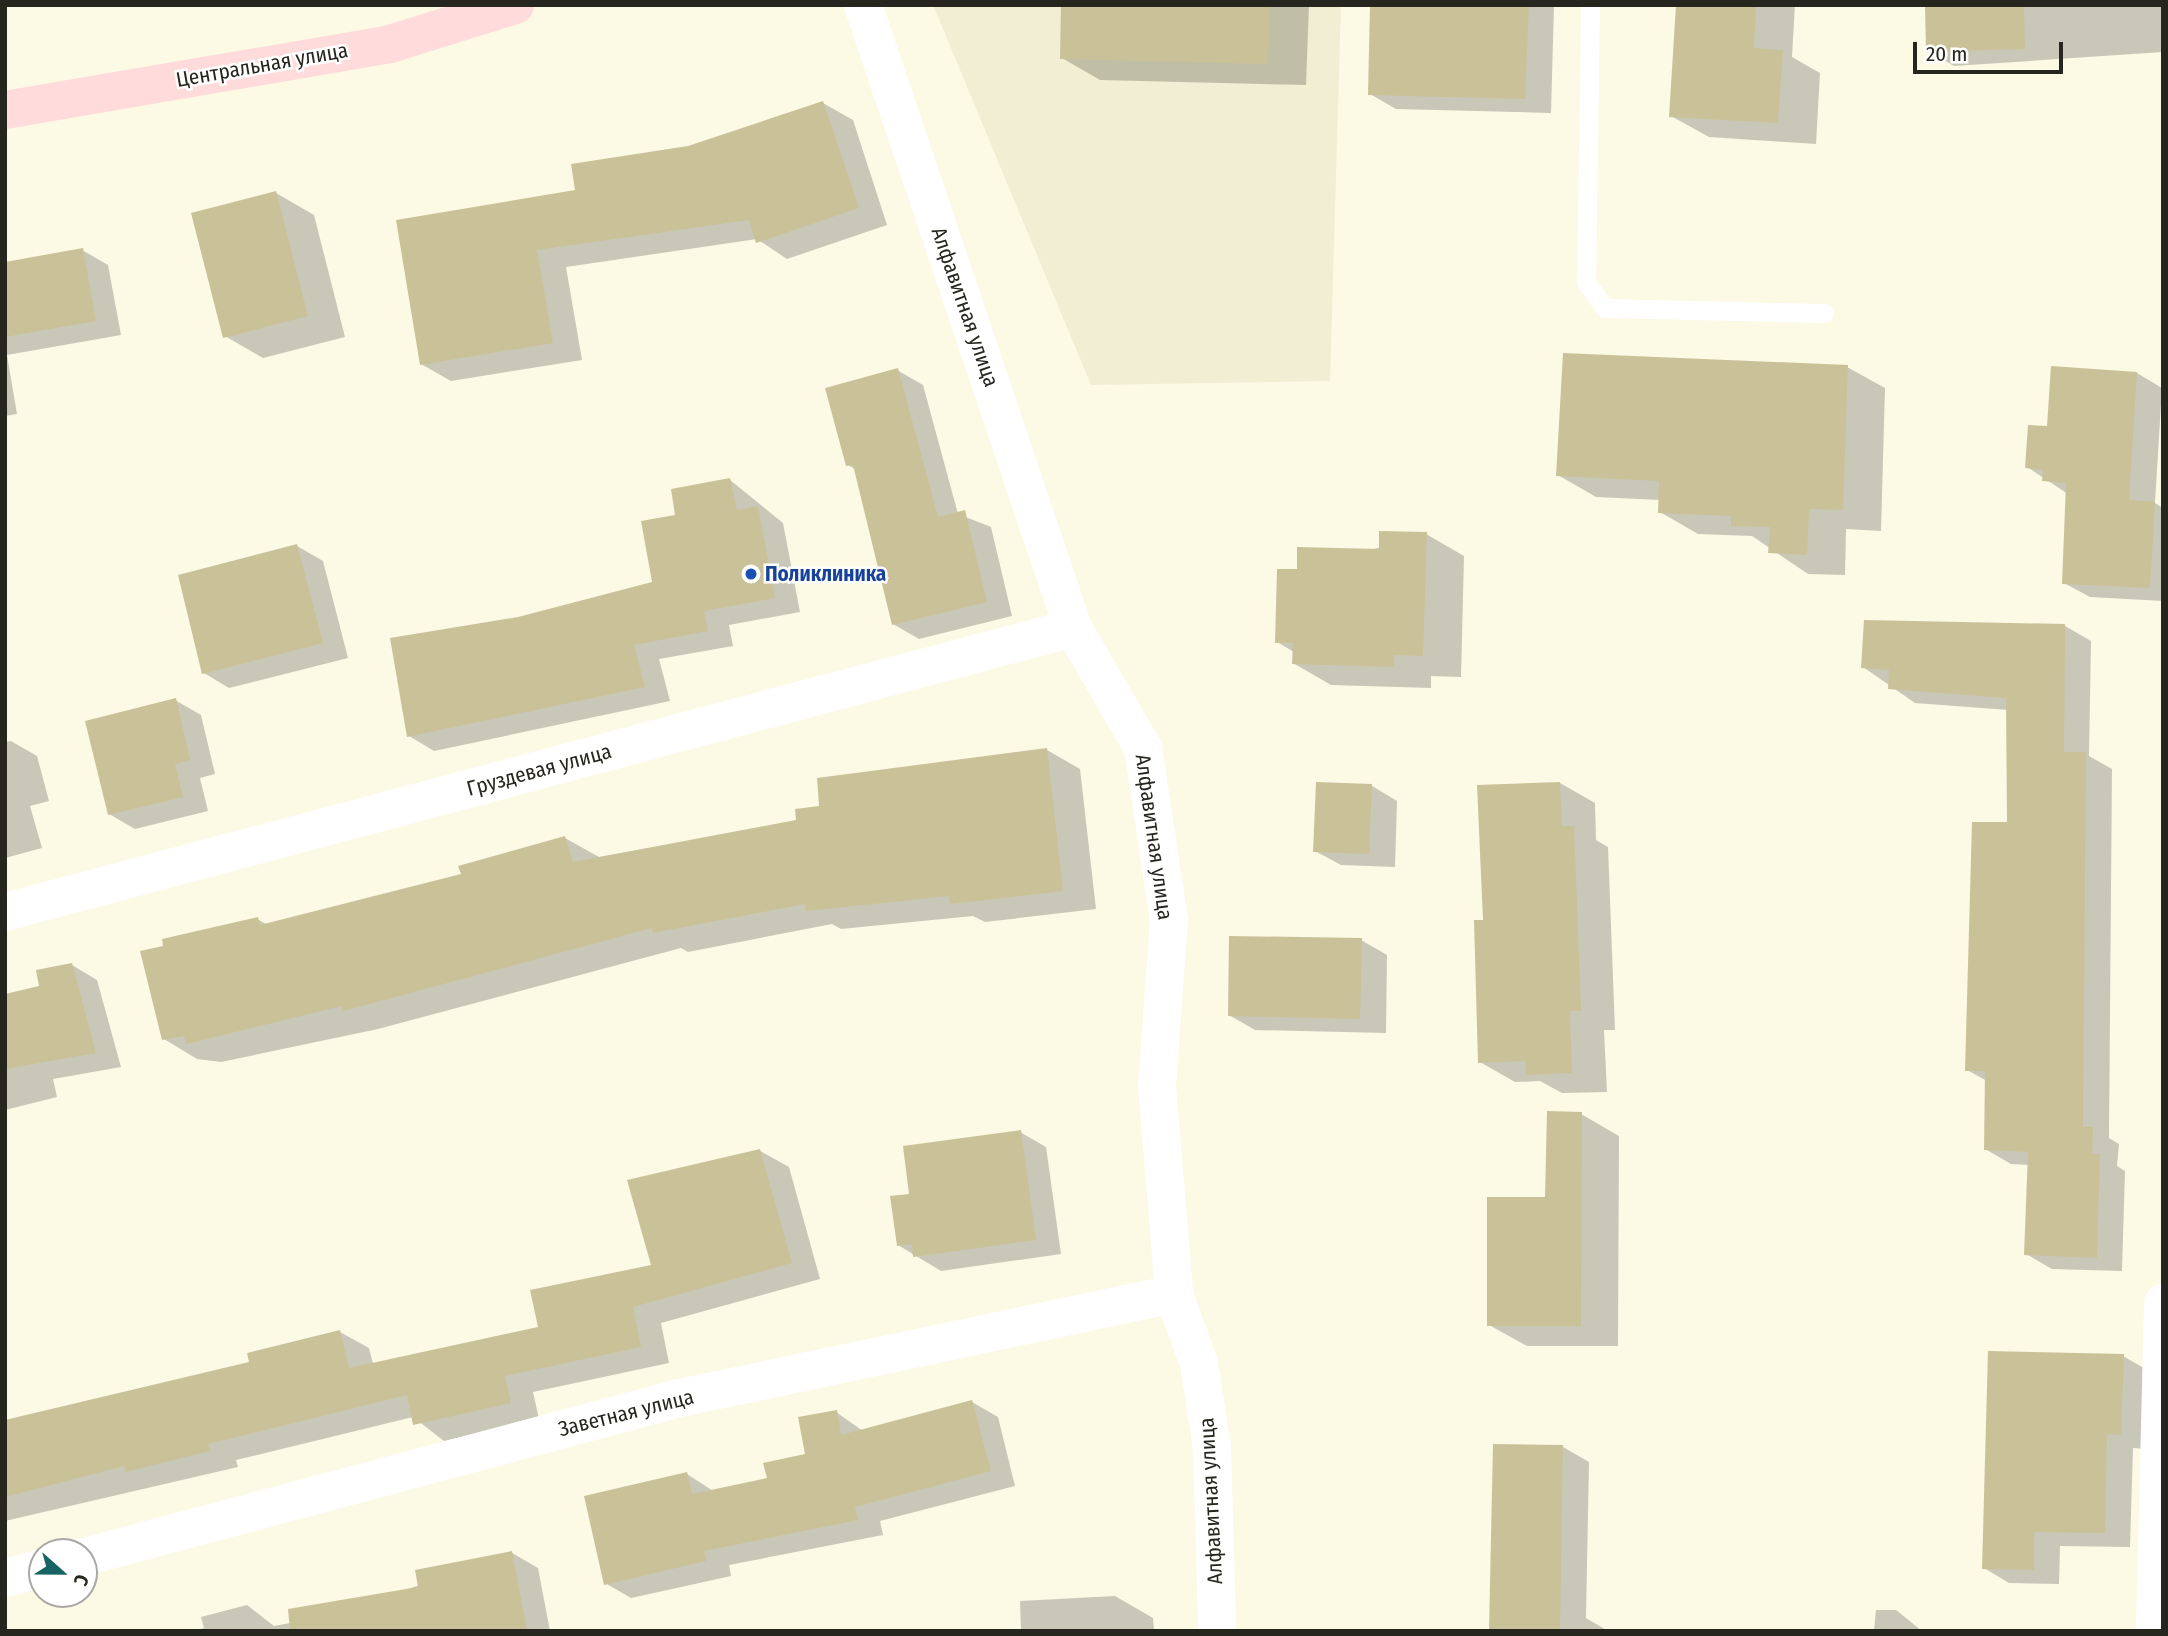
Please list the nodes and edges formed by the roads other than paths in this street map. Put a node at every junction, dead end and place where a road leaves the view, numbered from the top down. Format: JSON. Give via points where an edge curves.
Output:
{"nodes":[{"id":1,"x":515,"y":5,"type":"edge"},
{"id":2,"x":863,"y":5,"type":"edge"},
{"id":3,"x":1590,"y":5,"type":"edge"},
{"id":4,"x":5,"y":110,"type":"edge"},
{"id":5,"x":1824,"y":313,"type":"dead end"},
{"id":6,"x":1073,"y":628,"type":"junction"},
{"id":7,"x":5,"y":912,"type":"edge"},
{"id":8,"x":1174,"y":1294,"type":"junction"},
{"id":9,"x":2163,"y":1303,"type":"edge"},
{"id":10,"x":98,"y":1553,"type":"edge"},
{"id":11,"x":28,"y":1572,"type":"edge"},
{"id":12,"x":5,"y":1578,"type":"edge"},
{"id":13,"x":1217,"y":1631,"type":"edge"},
{"id":14,"x":2155,"y":1631,"type":"edge"}],
"edges":[{"from":1,"to":4,"type":"street","name":"Центральная улица","via":[[390,44]]},
{"from":2,"to":6,"type":"street","name":"Алфавитная улица"},
{"from":3,"to":5,"type":"lane","via":[[1586,282],[1605,308]]},
{"from":6,"to":7,"type":"street","name":"Груздевая улица"},
{"from":6,"to":8,"type":"street","name":"Алфавитная улица","via":[[1143,748],[1169,919],[1157,1085]]},
{"from":8,"to":10,"type":"street","name":"Заветная улица","via":[[680,1398]]},
{"from":8,"to":13,"type":"street","name":"Алфавитная улица","via":[[1199,1364],[1212,1447]]},
{"from":9,"to":14,"type":"street"},
{"from":11,"to":12,"type":"street"}]}
